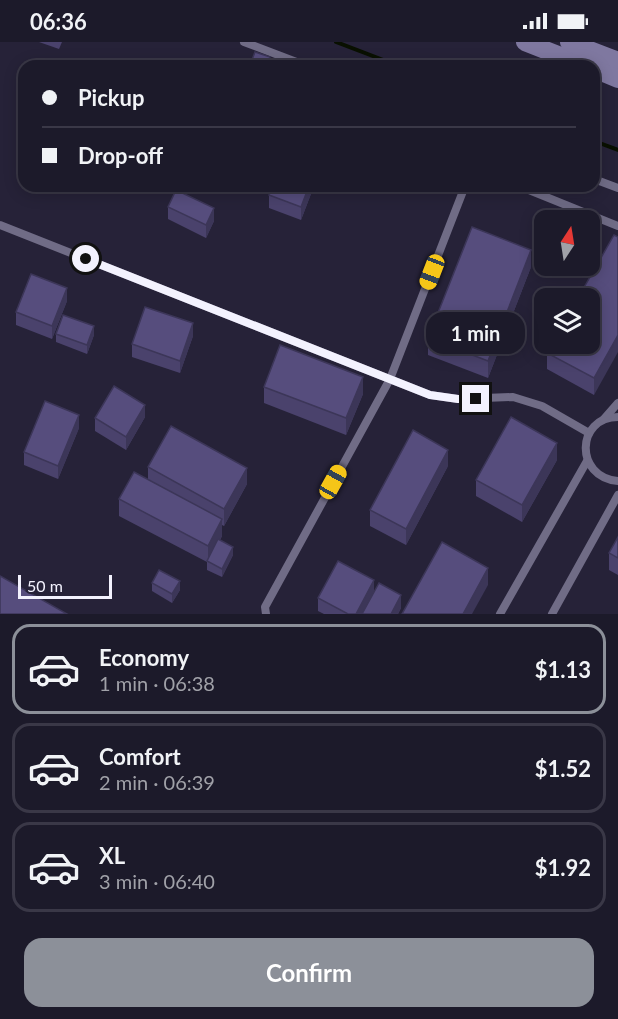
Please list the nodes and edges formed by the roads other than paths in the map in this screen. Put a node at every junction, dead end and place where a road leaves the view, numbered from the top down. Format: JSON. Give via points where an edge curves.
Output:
{"nodes":[{"id":1,"x":244,"y":42,"type":"edge"},
{"id":2,"x":525,"y":42,"type":"edge"},
{"id":3,"x":569,"y":42,"type":"edge"},
{"id":4,"x":282,"y":60,"type":"edge"},
{"id":5,"x":571,"y":60,"type":"edge"},
{"id":6,"x":618,"y":61,"type":"edge"},
{"id":7,"x":600,"y":72,"type":"edge"},
{"id":8,"x":618,"y":79,"type":"edge"},
{"id":9,"x":600,"y":181,"type":"edge"},
{"id":10,"x":618,"y":188,"type":"edge"},
{"id":11,"x":463,"y":192,"type":"edge"},
{"id":12,"x":534,"y":192,"type":"edge"},
{"id":13,"x":0,"y":225,"type":"edge"},
{"id":14,"x":618,"y":226,"type":"edge"},
{"id":15,"x":390,"y":379,"type":"junction"},
{"id":16,"x":618,"y":403,"type":"edge"},
{"id":17,"x":618,"y":417,"type":"edge"},
{"id":18,"x":603,"y":420,"type":"junction"},
{"id":19,"x":589,"y":433,"type":"junction"},
{"id":20,"x":587,"y":461,"type":"junction"},
{"id":21,"x":618,"y":481,"type":"edge"},
{"id":22,"x":618,"y":495,"type":"edge"},
{"id":23,"x":266,"y":614,"type":"edge"},
{"id":24,"x":500,"y":614,"type":"edge"},
{"id":25,"x":552,"y":614,"type":"edge"}],
"edges":[{"from":1,"to":4,"type":"lane"},
{"from":2,"to":5,"type":"main road"},
{"from":3,"to":6,"type":"main road"},
{"from":7,"to":8,"type":"main road"},
{"from":9,"to":10,"type":"lane"},
{"from":11,"to":15,"type":"lane"},
{"from":12,"to":14,"type":"lane"},
{"from":13,"to":15,"type":"lane"},
{"from":15,"to":19,"type":"lane","via":[[430,395],[458,399],[513,397],[542,406]]},
{"from":15,"to":23,"type":"lane","via":[[265,607]]},
{"from":16,"to":18,"type":"lane"},
{"from":17,"to":18,"type":"lane"},
{"from":18,"to":19,"type":"lane"},
{"from":19,"to":20,"type":"lane"},
{"from":20,"to":21,"type":"lane","via":[[599,476]]},
{"from":20,"to":24,"type":"lane"},
{"from":22,"to":25,"type":"lane"}]}
